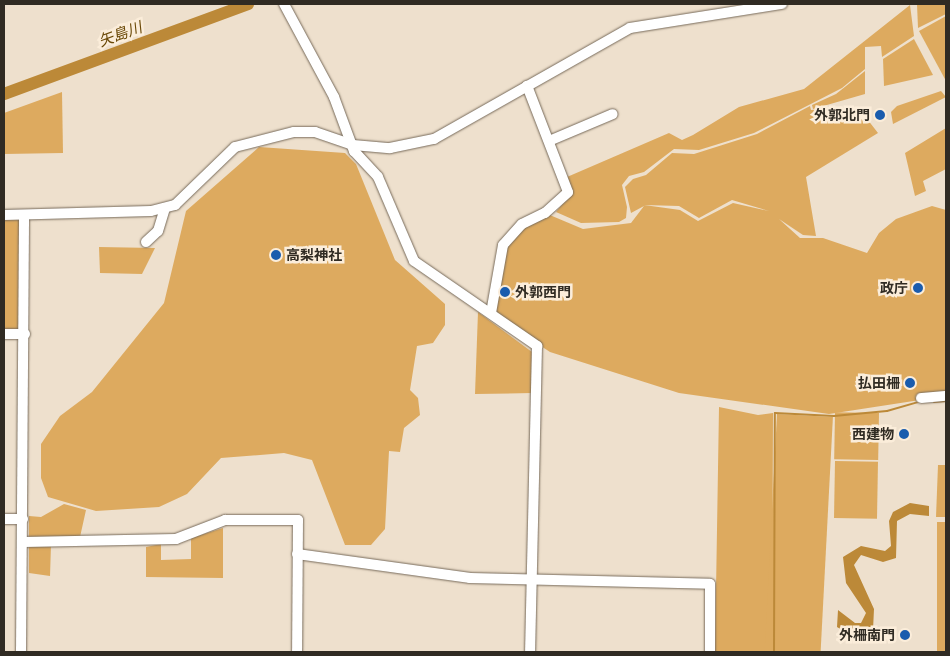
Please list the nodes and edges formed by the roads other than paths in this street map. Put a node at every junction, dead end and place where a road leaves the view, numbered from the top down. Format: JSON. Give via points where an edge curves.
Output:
{"nodes":[{"id":1,"x":284,"y":4,"type":"edge"},
{"id":2,"x":782,"y":4,"type":"edge"},
{"id":3,"x":527,"y":86,"type":"junction"},
{"id":4,"x":613,"y":114,"type":"dead end"},
{"id":5,"x":549,"y":141,"type":"junction"},
{"id":6,"x":352,"y":145,"type":"junction"},
{"id":7,"x":165,"y":208,"type":"junction"},
{"id":8,"x":24,"y":214,"type":"junction"},
{"id":9,"x":4,"y":215,"type":"edge"},
{"id":10,"x":146,"y":242,"type":"dead end"},
{"id":11,"x":491,"y":313,"type":"junction"},
{"id":12,"x":4,"y":334,"type":"edge"},
{"id":13,"x":25,"y":334,"type":"junction"},
{"id":14,"x":946,"y":396,"type":"edge"},
{"id":15,"x":921,"y":398,"type":"dead end"},
{"id":16,"x":4,"y":519,"type":"edge"},
{"id":17,"x":23,"y":519,"type":"junction"},
{"id":18,"x":24,"y":542,"type":"junction"},
{"id":19,"x":297,"y":554,"type":"junction"},
{"id":20,"x":533,"y":579,"type":"junction"},
{"id":21,"x":21,"y":652,"type":"edge"},
{"id":22,"x":297,"y":652,"type":"edge"},
{"id":23,"x":530,"y":652,"type":"edge"},
{"id":24,"x":710,"y":652,"type":"edge"}],
"edges":[{"from":1,"to":6,"type":"street","via":[[334,97]]},
{"from":2,"to":3,"type":"street","via":[[630,28]]},
{"from":3,"to":5,"type":"street"},
{"from":3,"to":6,"type":"street","via":[[434,139],[390,148]]},
{"from":4,"to":5,"type":"street"},
{"from":5,"to":11,"type":"street","via":[[568,192],[562,201],[522,224],[503,245]]},
{"from":6,"to":7,"type":"street","via":[[315,132],[247,141],[221,156],[184,198]]},
{"from":6,"to":11,"type":"street","via":[[378,177],[414,260]]},
{"from":7,"to":8,"type":"street"},
{"from":7,"to":10,"type":"street","via":[[158,231]]},
{"from":8,"to":9,"type":"street"},
{"from":8,"to":13,"type":"street"},
{"from":11,"to":20,"type":"street","via":[[537,346]]},
{"from":12,"to":13,"type":"street"},
{"from":13,"to":17,"type":"street"},
{"from":14,"to":15,"type":"street"},
{"from":16,"to":17,"type":"street"},
{"from":17,"to":18,"type":"street"},
{"from":18,"to":19,"type":"street","via":[[176,539],[224,520],[298,520]]},
{"from":18,"to":21,"type":"street"},
{"from":19,"to":20,"type":"street","via":[[470,578]]},
{"from":19,"to":22,"type":"street"},
{"from":20,"to":23,"type":"street"},
{"from":20,"to":24,"type":"street","via":[[710,584]]}]}
